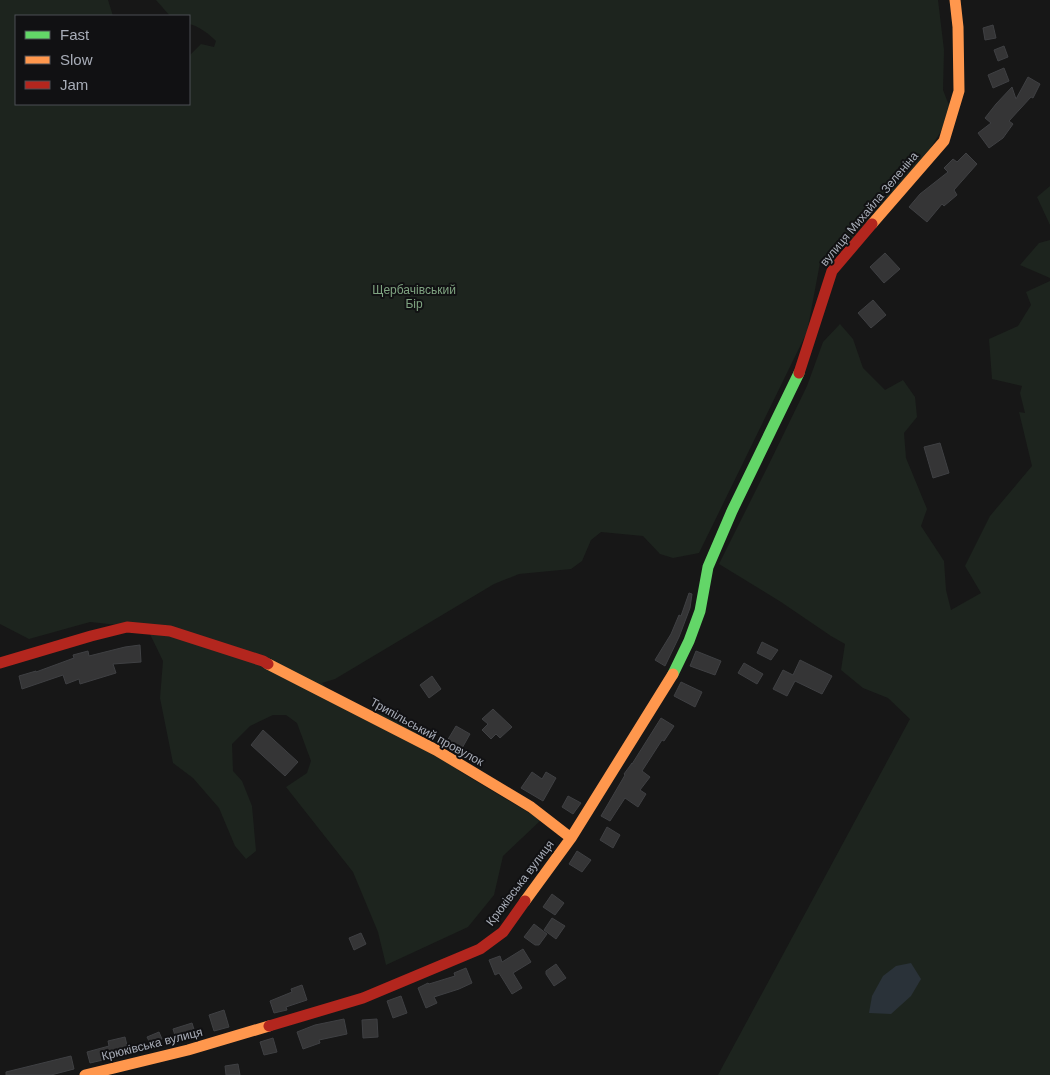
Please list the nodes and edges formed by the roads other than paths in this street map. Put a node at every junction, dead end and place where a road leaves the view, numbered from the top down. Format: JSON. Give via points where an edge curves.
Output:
{"nodes":[{"id":1,"x":955,"y":0,"type":"edge"},
{"id":2,"x":708,"y":568,"type":"joint"},
{"id":3,"x":0,"y":663,"type":"edge"},
{"id":4,"x":571,"y":838,"type":"junction"},
{"id":5,"x":85,"y":1075,"type":"edge"}],
"edges":[{"from":1,"to":2,"type":"street","name":"вулиця Михайла Зеленіна","via":[[959,91],[944,141],[832,271],[799,373]]},
{"from":2,"to":4,"type":"street","name":"Крюківська вулиця","via":[[700,611],[671,679]]},
{"from":3,"to":4,"type":"street","name":"Трипільський провулок","via":[[127,627],[170,631],[263,661],[436,750],[531,807]]},
{"from":4,"to":5,"type":"street","name":"Крюківська вулиця","via":[[503,932],[480,949],[363,998],[188,1050]]}]}
